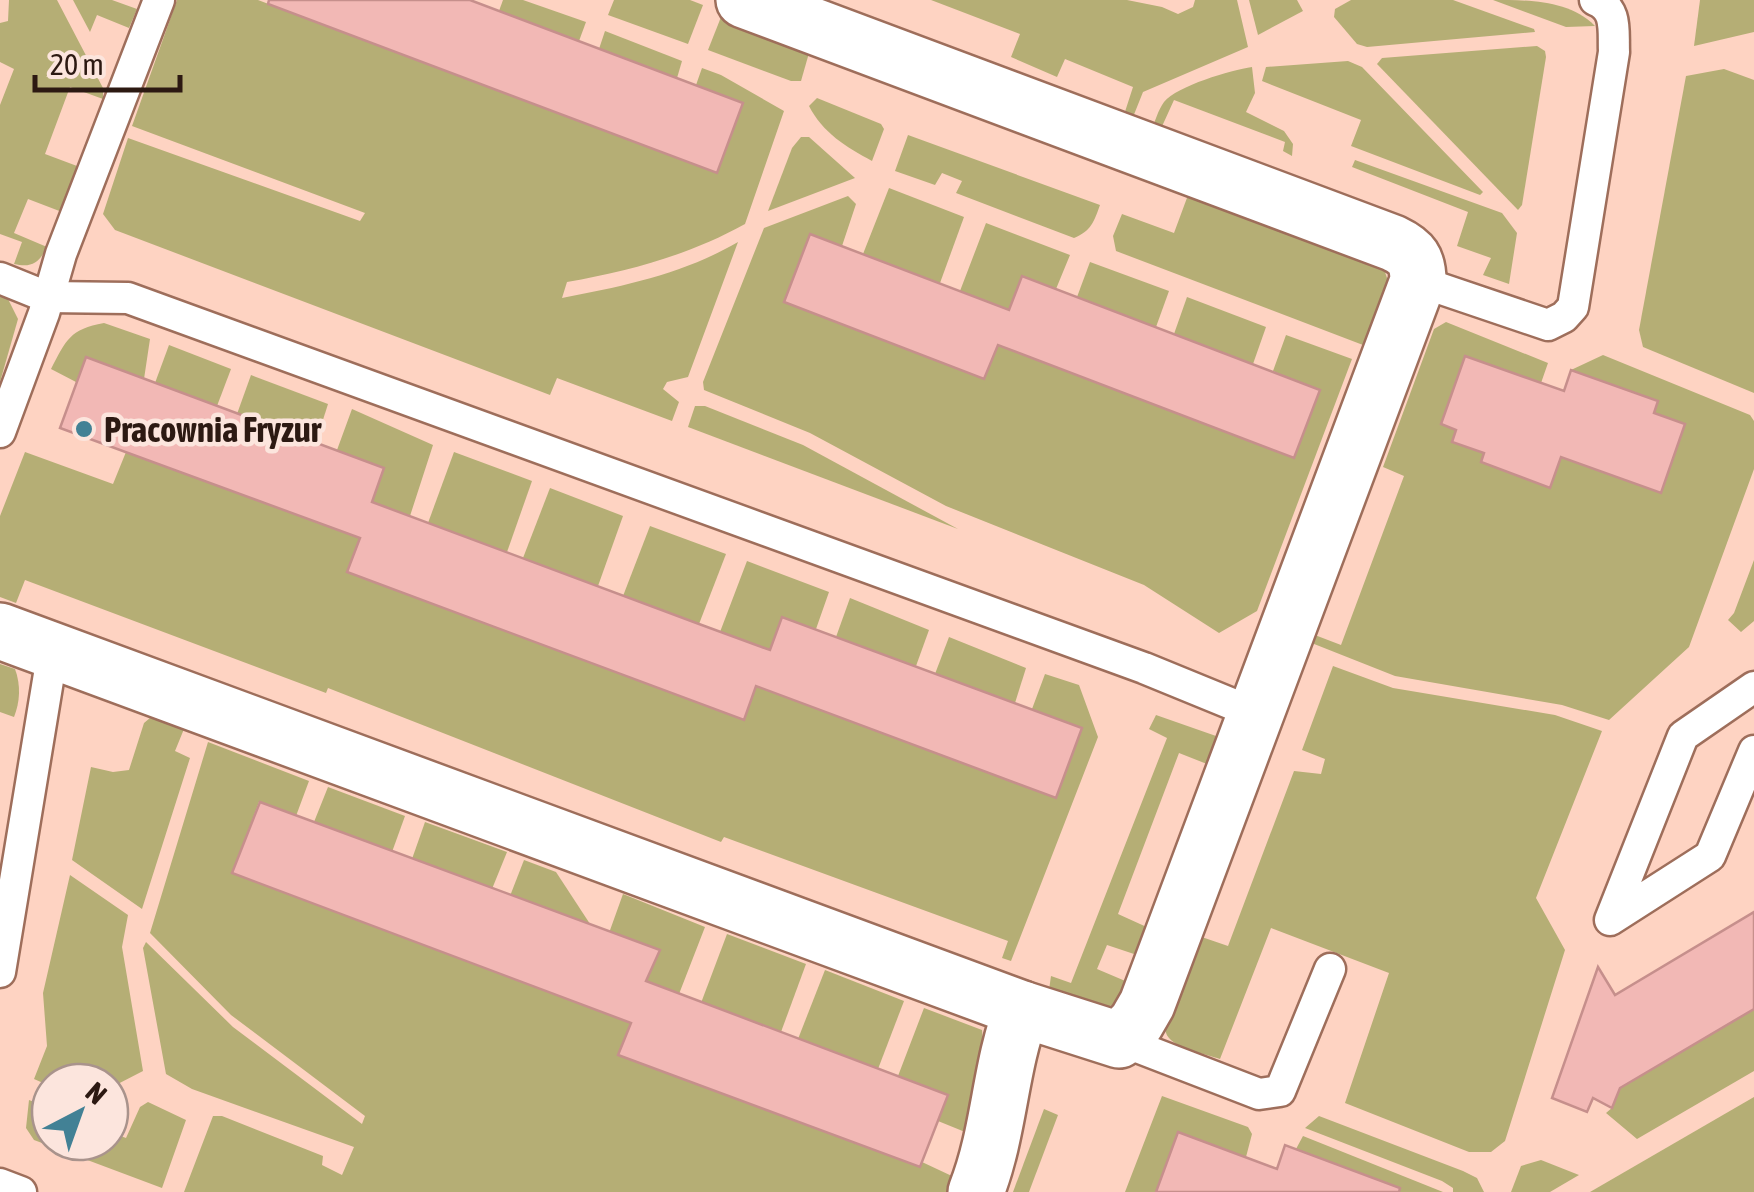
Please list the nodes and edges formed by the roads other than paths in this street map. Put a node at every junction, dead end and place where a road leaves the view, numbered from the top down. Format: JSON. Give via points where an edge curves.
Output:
{"nodes":[{"id":1,"x":158,"y":0,"type":"edge"},
{"id":2,"x":744,"y":0,"type":"edge"},
{"id":3,"x":1595,"y":0,"type":"edge"},
{"id":4,"x":0,"y":278,"type":"edge"},
{"id":5,"x":1418,"y":281,"type":"junction"},
{"id":6,"x":47,"y":297,"type":"junction"},
{"id":7,"x":0,"y":432,"type":"edge"},
{"id":8,"x":0,"y":631,"type":"edge"},
{"id":9,"x":53,"y":650,"type":"junction"},
{"id":10,"x":1754,"y":687,"type":"edge"},
{"id":11,"x":1254,"y":714,"type":"junction"},
{"id":12,"x":1754,"y":751,"type":"edge"},
{"id":13,"x":1330,"y":969,"type":"dead end"},
{"id":14,"x":0,"y":972,"type":"edge"},
{"id":15,"x":1022,"y":1009,"type":"junction"},
{"id":16,"x":1119,"y":1040,"type":"junction"},
{"id":17,"x":0,"y":1184,"type":"edge"},
{"id":18,"x":21,"y":1192,"type":"edge"},
{"id":19,"x":976,"y":1192,"type":"edge"}],
"edges":[{"from":1,"to":6,"type":"lane"},
{"from":2,"to":5,"type":"street","via":[[1393,243],[1409,250]]},
{"from":3,"to":5,"type":"lane","via":[[1612,12],[1614,52],[1573,307],[1548,325]]},
{"from":4,"to":6,"type":"lane"},
{"from":5,"to":11,"type":"street"},
{"from":6,"to":7,"type":"lane"},
{"from":6,"to":11,"type":"lane","via":[[128,298],[1144,668]]},
{"from":8,"to":9,"type":"street"},
{"from":9,"to":14,"type":"lane"},
{"from":9,"to":15,"type":"street"},
{"from":10,"to":12,"type":"lane","via":[[1683,736],[1610,920],[1710,856]]},
{"from":11,"to":16,"type":"street","via":[[1146,1004]]},
{"from":13,"to":16,"type":"lane","via":[[1280,1090],[1259,1094]]},
{"from":15,"to":16,"type":"street"},
{"from":15,"to":19,"type":"street"},
{"from":17,"to":18,"type":"lane"}]}
